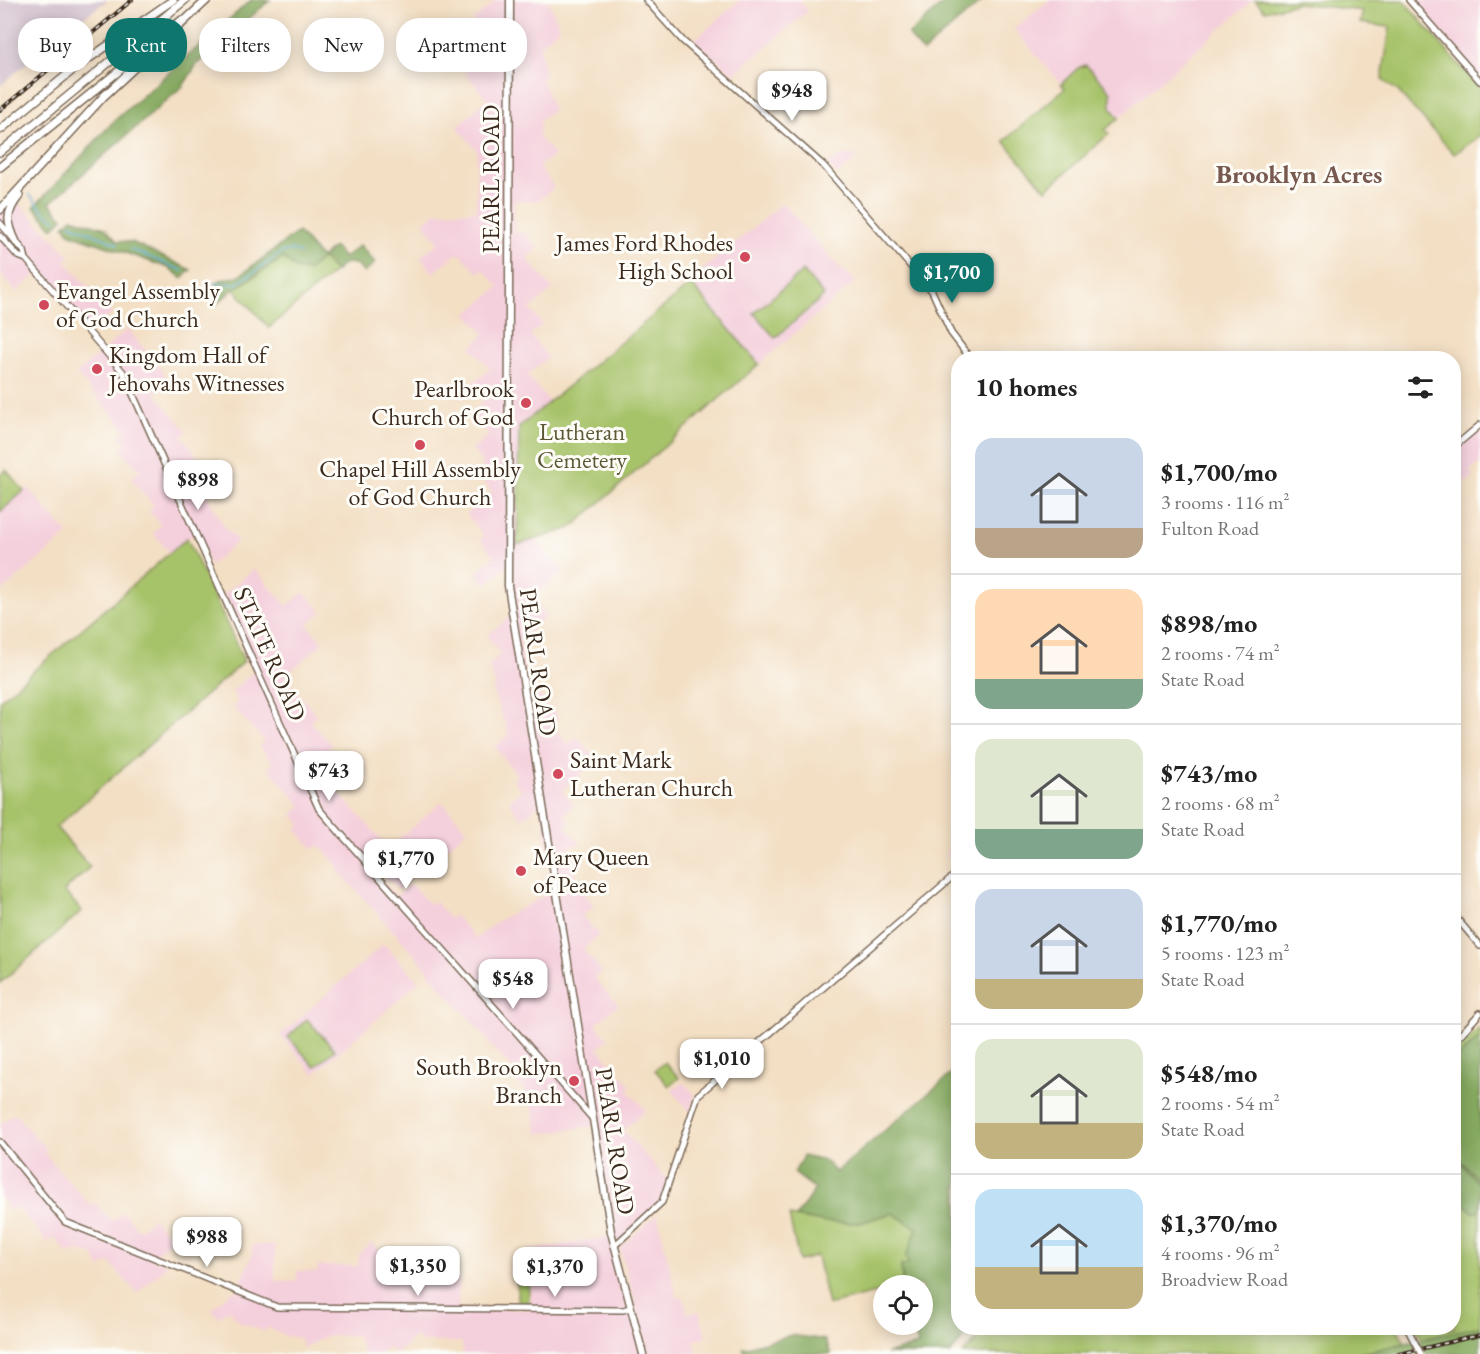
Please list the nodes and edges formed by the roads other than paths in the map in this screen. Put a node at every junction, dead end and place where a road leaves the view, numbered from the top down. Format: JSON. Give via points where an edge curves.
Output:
{"nodes":[{"id":1,"x":174,"y":0,"type":"edge"},
{"id":2,"x":185,"y":0,"type":"edge"},
{"id":3,"x":207,"y":0,"type":"edge"},
{"id":4,"x":510,"y":0,"type":"edge"},
{"id":5,"x":646,"y":0,"type":"edge"},
{"id":6,"x":1409,"y":0,"type":"edge"},
{"id":7,"x":1480,"y":81,"type":"edge"},
{"id":8,"x":0,"y":130,"type":"edge"},
{"id":9,"x":0,"y":152,"type":"edge"},
{"id":10,"x":0,"y":167,"type":"edge"},
{"id":11,"x":40,"y":167,"type":"junction"},
{"id":12,"x":0,"y":210,"type":"edge"},
{"id":13,"x":0,"y":223,"type":"edge"},
{"id":14,"x":0,"y":236,"type":"edge"},
{"id":15,"x":16,"y":242,"type":"junction"},
{"id":16,"x":26,"y":259,"type":"junction"},
{"id":17,"x":965,"y":351,"type":"edge"},
{"id":18,"x":1480,"y":425,"type":"edge"},
{"id":19,"x":1461,"y":441,"type":"edge"},
{"id":20,"x":951,"y":878,"type":"edge"},
{"id":21,"x":1461,"y":923,"type":"edge"},
{"id":22,"x":1480,"y":946,"type":"edge"},
{"id":23,"x":1480,"y":1013,"type":"edge"},
{"id":24,"x":1461,"y":1034,"type":"edge"},
{"id":25,"x":593,"y":1119,"type":"junction"},
{"id":26,"x":0,"y":1142,"type":"edge"},
{"id":27,"x":614,"y":1246,"type":"junction"},
{"id":28,"x":630,"y":1308,"type":"junction"},
{"id":29,"x":1411,"y":1335,"type":"edge"},
{"id":30,"x":643,"y":1354,"type":"edge"},
{"id":31,"x":1421,"y":1354,"type":"edge"}],
"edges":[{"from":1,"to":8,"type":"highway","via":[[74,69]]},
{"from":2,"to":9,"type":"highway"},
{"from":3,"to":10,"type":"highway"},
{"from":3,"to":11,"type":"highway","via":[[119,81]]},
{"from":4,"to":25,"type":"main road","name":"PEARL ROAD","via":[[508,586]]},
{"from":5,"to":17,"type":"main road","via":[[682,41],[823,165],[932,291],[951,333]]},
{"from":6,"to":7,"type":"main road"},
{"from":11,"to":12,"type":"highway"},
{"from":11,"to":15,"type":"highway","via":[[9,210],[8,225]]},
{"from":13,"to":15,"type":"main road","name":"STATE ROAD"},
{"from":14,"to":16,"type":"main road","name":"STATE ROAD","via":[[18,256]]},
{"from":15,"to":16,"type":"main road","name":"STATE ROAD"},
{"from":16,"to":25,"type":"main road","name":"STATE ROAD","via":[[123,372],[319,809]]},
{"from":18,"to":19,"type":"main road"},
{"from":20,"to":27,"type":"main road","via":[[699,1095],[662,1202]]},
{"from":21,"to":22,"type":"main road"},
{"from":23,"to":24,"type":"main road"},
{"from":25,"to":27,"type":"main road","name":"PEARL ROAD"},
{"from":26,"to":28,"type":"main road","via":[[65,1222],[275,1307]]},
{"from":27,"to":28,"type":"main road","name":"PEARL ROAD"},
{"from":28,"to":30,"type":"main road","name":"PEARL ROAD"},
{"from":29,"to":31,"type":"main road","bridge":true}]}
